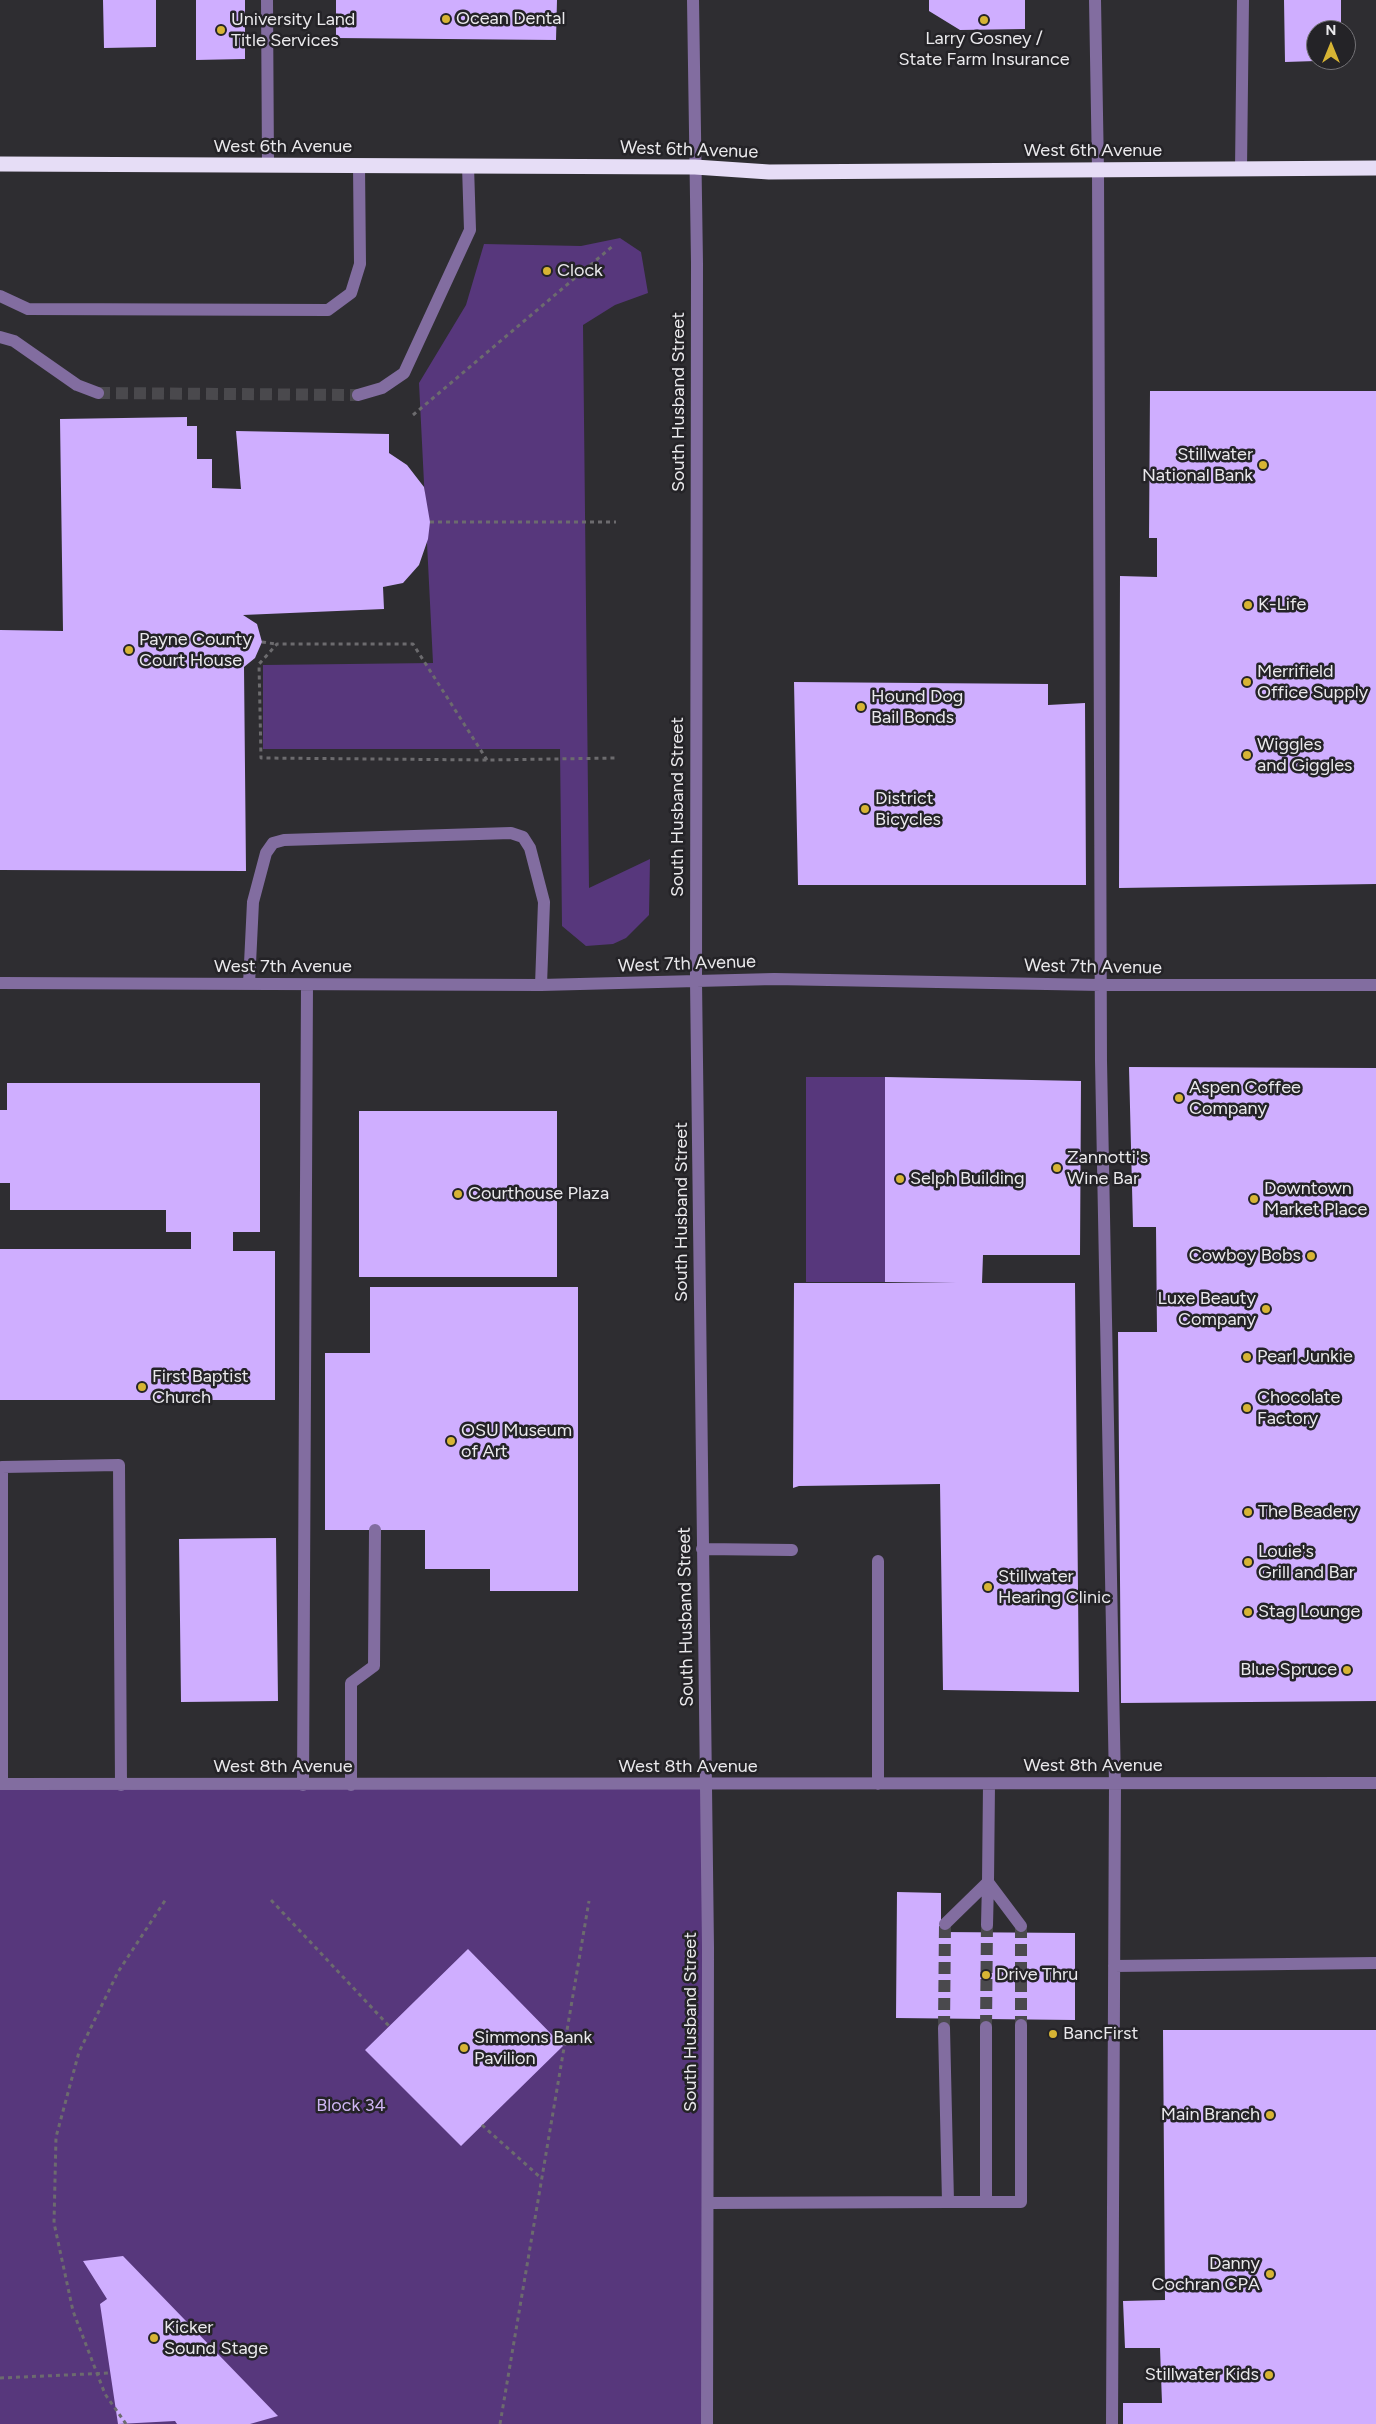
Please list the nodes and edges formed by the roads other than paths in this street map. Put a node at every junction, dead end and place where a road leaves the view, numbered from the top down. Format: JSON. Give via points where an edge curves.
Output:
{"nodes":[{"id":1,"x":267,"y":0,"type":"edge"},
{"id":2,"x":693,"y":0,"type":"edge"},
{"id":3,"x":1095,"y":0,"type":"edge"},
{"id":4,"x":1242,"y":0,"type":"edge"},
{"id":5,"x":0,"y":164,"type":"edge"},
{"id":6,"x":268,"y":165,"type":"junction"},
{"id":7,"x":359,"y":166,"type":"junction"},
{"id":8,"x":468,"y":166,"type":"junction"},
{"id":9,"x":695,"y":167,"type":"junction"},
{"id":10,"x":1376,"y":168,"type":"edge"},
{"id":11,"x":1242,"y":169,"type":"junction"},
{"id":12,"x":1098,"y":170,"type":"junction"},
{"id":13,"x":0,"y":296,"type":"edge"},
{"id":14,"x":0,"y":337,"type":"edge"},
{"id":15,"x":98,"y":393,"type":"tunnel mouth"},
{"id":16,"x":358,"y":395,"type":"tunnel mouth"},
{"id":17,"x":696,"y":981,"type":"junction"},
{"id":18,"x":0,"y":983,"type":"edge"},
{"id":19,"x":249,"y":984,"type":"junction"},
{"id":20,"x":307,"y":984,"type":"junction"},
{"id":21,"x":541,"y":985,"type":"junction"},
{"id":22,"x":1101,"y":985,"type":"junction"},
{"id":23,"x":1376,"y":985,"type":"edge"},
{"id":24,"x":375,"y":1530,"type":"dead end"},
{"id":25,"x":702,"y":1549,"type":"junction"},
{"id":26,"x":792,"y":1550,"type":"dead end"},
{"id":27,"x":878,"y":1561,"type":"dead end"},
{"id":28,"x":1376,"y":1783,"type":"edge"},
{"id":29,"x":1,"y":1784,"type":"edge"},
{"id":30,"x":878,"y":1784,"type":"junction"},
{"id":31,"x":990,"y":1784,"type":"junction"},
{"id":32,"x":1115,"y":1784,"type":"junction"},
{"id":33,"x":121,"y":1785,"type":"junction"},
{"id":34,"x":303,"y":1785,"type":"junction"},
{"id":35,"x":351,"y":1785,"type":"junction"},
{"id":36,"x":707,"y":1785,"type":"junction"},
{"id":37,"x":988,"y":1882,"type":"junction"},
{"id":38,"x":945,"y":1924,"type":"dead end"},
{"id":39,"x":987,"y":1925,"type":"tunnel mouth"},
{"id":40,"x":1021,"y":1926,"type":"tunnel mouth"},
{"id":41,"x":1376,"y":1963,"type":"edge"},
{"id":42,"x":1114,"y":1966,"type":"junction"},
{"id":43,"x":1021,"y":2025,"type":"tunnel mouth"},
{"id":44,"x":986,"y":2027,"type":"tunnel mouth"},
{"id":45,"x":944,"y":2028,"type":"tunnel mouth"},
{"id":46,"x":948,"y":2202,"type":"junction"},
{"id":47,"x":986,"y":2202,"type":"junction"},
{"id":48,"x":709,"y":2203,"type":"junction"},
{"id":49,"x":707,"y":2424,"type":"edge"},
{"id":50,"x":1112,"y":2424,"type":"edge"}],
"edges":[{"from":1,"to":6,"type":"street"},
{"from":2,"to":9,"type":"street","name":"South Husband Street"},
{"from":3,"to":12,"type":"street"},
{"from":4,"to":11,"type":"street"},
{"from":5,"to":6,"type":"highway","name":"West 6th Avenue"},
{"from":6,"to":7,"type":"highway","name":"West 6th Avenue"},
{"from":7,"to":8,"type":"highway","name":"West 6th Avenue"},
{"from":7,"to":13,"type":"street","via":[[360,264],[351,293],[328,310],[28,309]]},
{"from":8,"to":9,"type":"highway","name":"West 6th Avenue"},
{"from":8,"to":16,"type":"street","via":[[470,230],[404,373],[382,388]]},
{"from":9,"to":12,"type":"highway","name":"West 6th Avenue","via":[[769,172]]},
{"from":9,"to":17,"type":"street","name":"South Husband Street"},
{"from":10,"to":11,"type":"highway","name":"West 6th Avenue"},
{"from":11,"to":12,"type":"highway","name":"West 6th Avenue"},
{"from":12,"to":22,"type":"street"},
{"from":14,"to":15,"type":"street","via":[[14,341],[78,385]]},
{"from":17,"to":21,"type":"street","name":"West 7th Avenue"},
{"from":17,"to":22,"type":"street","name":"West 7th Avenue","via":[[774,979]]},
{"from":17,"to":25,"type":"street","name":"South Husband Street"},
{"from":18,"to":19,"type":"street","name":"West 7th Avenue"},
{"from":19,"to":20,"type":"street","name":"West 7th Avenue"},
{"from":19,"to":21,"type":"street","via":[[253,902],[266,853],[273,843],[284,840],[511,833],[523,837],[530,848],[544,902]]},
{"from":20,"to":21,"type":"street","name":"West 7th Avenue"},
{"from":20,"to":34,"type":"street"},
{"from":22,"to":23,"type":"street","name":"West 7th Avenue"},
{"from":22,"to":32,"type":"street"},
{"from":24,"to":35,"type":"street","via":[[374,1666],[351,1683]]},
{"from":25,"to":26,"type":"street"},
{"from":25,"to":36,"type":"street","name":"South Husband Street"},
{"from":27,"to":30,"type":"street"},
{"from":28,"to":32,"type":"street","name":"West 8th Avenue"},
{"from":29,"to":33,"type":"street","name":"West 8th Avenue"},
{"from":29,"to":33,"type":"street","via":[[2,1467],[119,1465]]},
{"from":30,"to":31,"type":"street","name":"West 8th Avenue"},
{"from":30,"to":36,"type":"street","name":"West 8th Avenue"},
{"from":31,"to":32,"type":"street","name":"West 8th Avenue"},
{"from":31,"to":37,"type":"street"},
{"from":32,"to":42,"type":"street"},
{"from":33,"to":34,"type":"street","name":"West 8th Avenue"},
{"from":34,"to":35,"type":"street","name":"West 8th Avenue"},
{"from":35,"to":36,"type":"street","name":"West 8th Avenue"},
{"from":36,"to":48,"type":"street","name":"South Husband Street"},
{"from":37,"to":38,"type":"street"},
{"from":37,"to":39,"type":"street"},
{"from":37,"to":40,"type":"street"},
{"from":41,"to":42,"type":"street"},
{"from":42,"to":50,"type":"street"},
{"from":43,"to":47,"type":"street","via":[[1021,2202]]},
{"from":44,"to":47,"type":"street"},
{"from":45,"to":46,"type":"street"},
{"from":46,"to":47,"type":"street"},
{"from":46,"to":48,"type":"street"},
{"from":48,"to":49,"type":"street","name":"South Husband Street"}]}
